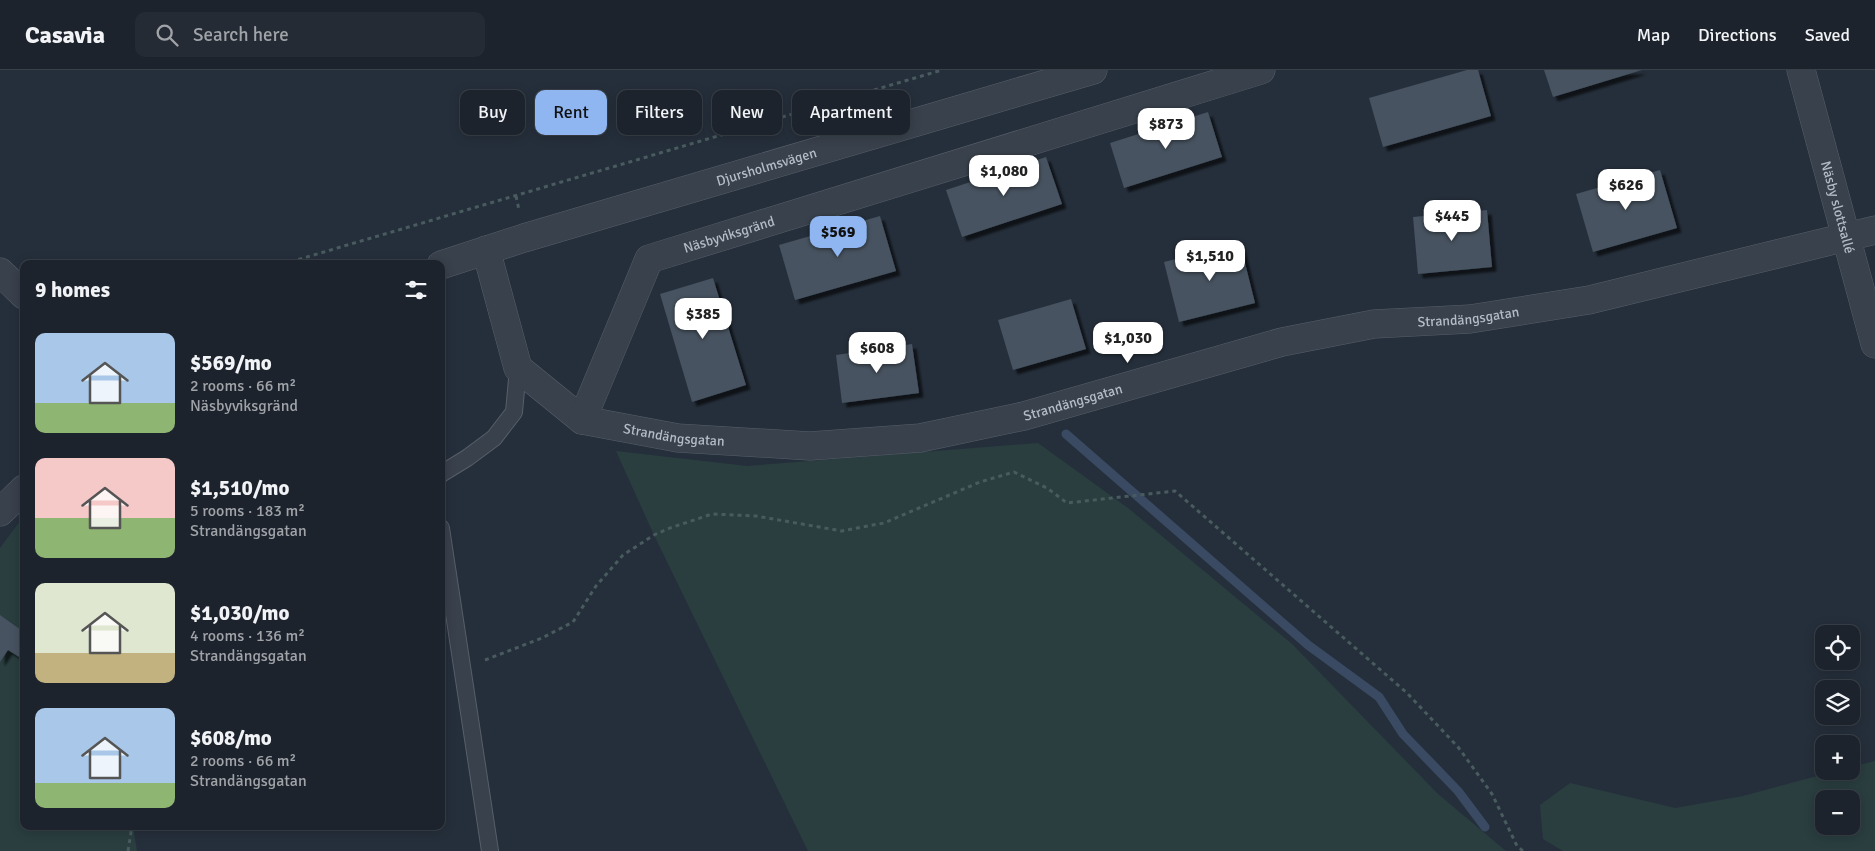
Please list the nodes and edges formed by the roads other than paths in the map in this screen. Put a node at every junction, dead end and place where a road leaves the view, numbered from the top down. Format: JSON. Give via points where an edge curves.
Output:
{"nodes":[{"id":1,"x":1093,"y":70,"type":"edge"},
{"id":2,"x":1261,"y":70,"type":"edge"},
{"id":3,"x":1801,"y":70,"type":"edge"},
{"id":4,"x":1875,"y":230,"type":"edge"},
{"id":5,"x":1846,"y":238,"type":"junction"},
{"id":6,"x":486,"y":250,"type":"junction"},
{"id":7,"x":445,"y":263,"type":"edge"},
{"id":8,"x":0,"y":272,"type":"edge"},
{"id":9,"x":20,"y":291,"type":"edge"},
{"id":10,"x":1875,"y":344,"type":"edge"},
{"id":11,"x":518,"y":368,"type":"junction"},
{"id":12,"x":582,"y":420,"type":"junction"},
{"id":13,"x":445,"y":472,"type":"edge"},
{"id":14,"x":20,"y":493,"type":"edge"},
{"id":15,"x":0,"y":512,"type":"edge"},
{"id":16,"x":445,"y":555,"type":"edge"},
{"id":17,"x":490,"y":851,"type":"edge"}],
"edges":[{"from":1,"to":6,"type":"street","name":"Djursholmsvägen"},
{"from":2,"to":12,"type":"street","name":"Näsbyviksgränd","via":[[649,259]]},
{"from":3,"to":5,"type":"street","name":"Näsby slottsallé"},
{"from":4,"to":5,"type":"street","name":"Strandängsgatan"},
{"from":5,"to":10,"type":"street","name":"Näsby slottsallé"},
{"from":5,"to":12,"type":"street","name":"Strandängsgatan","via":[[1589,300],[1470,319],[1374,324],[1282,342],[1024,416],[920,438],[810,446],[678,438]]},
{"from":6,"to":7,"type":"street","name":"Djursholmsvägen"},
{"from":6,"to":11,"type":"street"},
{"from":8,"to":9,"type":"street"},
{"from":11,"to":12,"type":"street","name":"Strandängsgatan"},
{"from":11,"to":13,"type":"lane","via":[[514,412],[494,438]]},
{"from":14,"to":15,"type":"street"},
{"from":16,"to":17,"type":"lane"}]}
